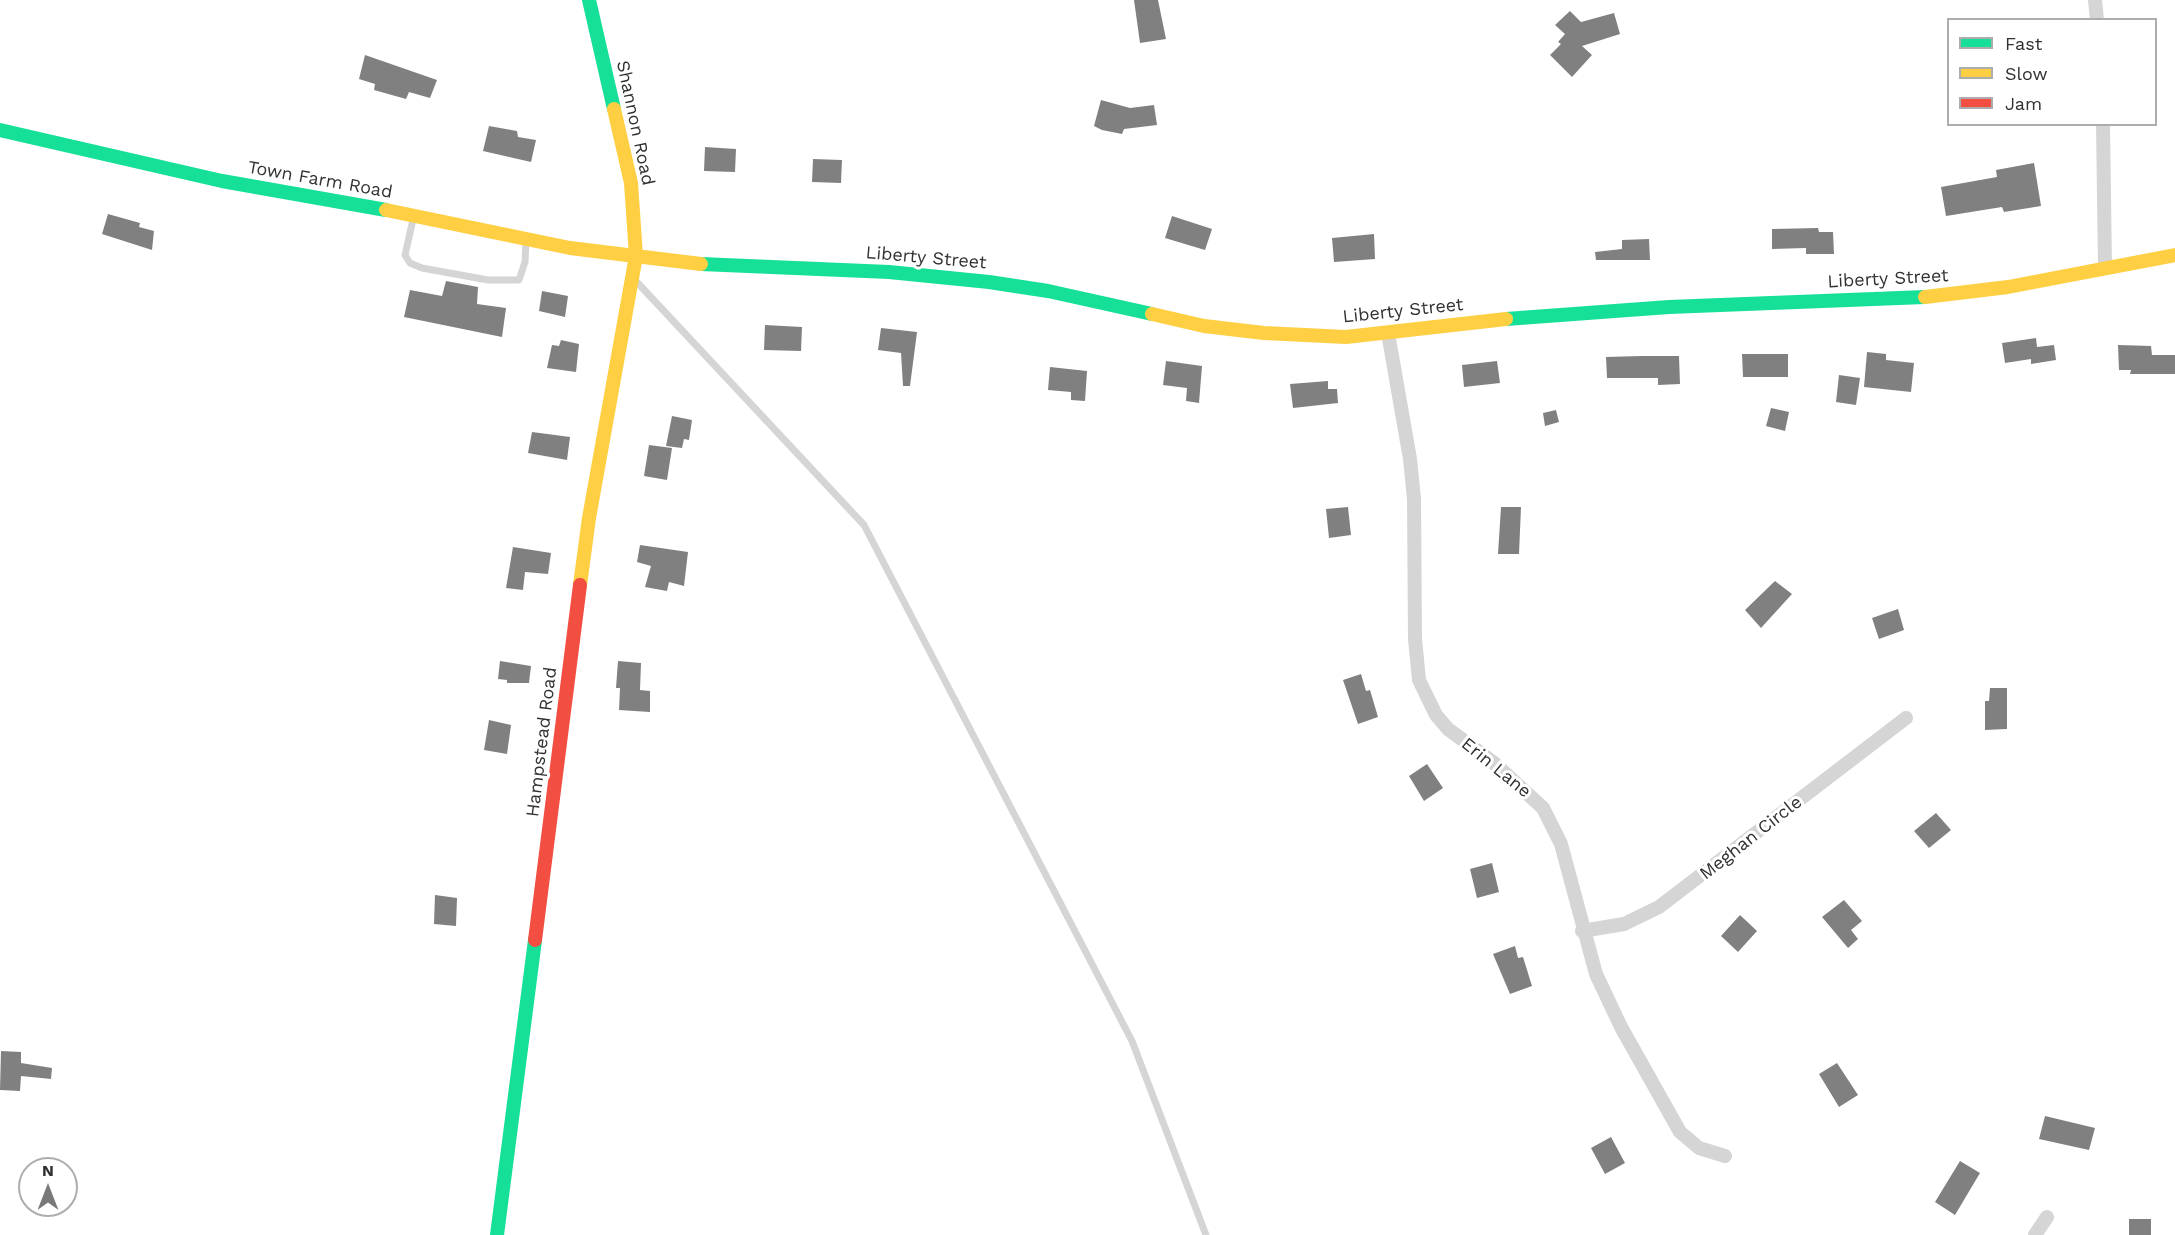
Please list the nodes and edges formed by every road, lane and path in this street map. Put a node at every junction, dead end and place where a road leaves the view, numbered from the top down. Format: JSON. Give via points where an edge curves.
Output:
{"nodes":[{"id":1,"x":589,"y":0,"type":"edge"},
{"id":2,"x":2095,"y":0,"type":"edge"},
{"id":3,"x":2097,"y":18,"type":"edge"},
{"id":4,"x":2103,"y":126,"type":"edge"},
{"id":5,"x":0,"y":130,"type":"edge"},
{"id":6,"x":414,"y":215,"type":"junction"},
{"id":7,"x":526,"y":240,"type":"junction"},
{"id":8,"x":2175,"y":255,"type":"edge"},
{"id":9,"x":636,"y":256,"type":"junction"},
{"id":10,"x":2105,"y":268,"type":"junction"},
{"id":11,"x":633,"y":279,"type":"junction"},
{"id":12,"x":1388,"y":333,"type":"junction"},
{"id":13,"x":1906,"y":718,"type":"dead end"},
{"id":14,"x":1582,"y":931,"type":"junction"},
{"id":15,"x":1725,"y":1156,"type":"dead end"},
{"id":16,"x":2047,"y":1217,"type":"dead end"},
{"id":17,"x":497,"y":1235,"type":"edge"},
{"id":18,"x":1206,"y":1235,"type":"edge"},
{"id":19,"x":2035,"y":1235,"type":"edge"}],
"edges":[{"from":1,"to":9,"type":"street","name":"Shannon Road","via":[[631,183]]},
{"from":2,"to":3,"type":"street"},
{"from":4,"to":10,"type":"street"},
{"from":5,"to":6,"type":"street","name":"Town Farm Road","via":[[222,181]]},
{"from":6,"to":7,"type":"street","name":"Town Farm Road"},
{"from":6,"to":7,"type":"lane","via":[[405,255],[422,268],[519,280]]},
{"from":7,"to":9,"type":"street","name":"Town Farm Road"},
{"from":8,"to":10,"type":"street","name":"Liberty Street"},
{"from":9,"to":11,"type":"street","name":"Hampstead Road"},
{"from":9,"to":12,"type":"street","name":"Liberty Street","via":[[694,264],[878,271],[989,282],[1048,291],[1204,326],[1264,333]]},
{"from":10,"to":12,"type":"street","name":"Liberty Street","via":[[2008,287],[1927,297],[1552,314]]},
{"from":11,"to":17,"type":"street","name":"Hampstead Road","via":[[589,518]]},
{"from":11,"to":18,"type":"lane","via":[[864,525],[1132,1041]]},
{"from":12,"to":14,"type":"street","name":"Erin Lane","via":[[1414,499],[1419,680],[1436,715],[1448,729],[1543,808],[1561,844]]},
{"from":13,"to":14,"type":"street","name":"Meghan Circle","via":[[1659,907],[1624,924]]},
{"from":14,"to":15,"type":"street","name":"Erin Lane","via":[[1596,974],[1621,1028],[1680,1132],[1699,1148]]},
{"from":16,"to":19,"type":"street"}]}
